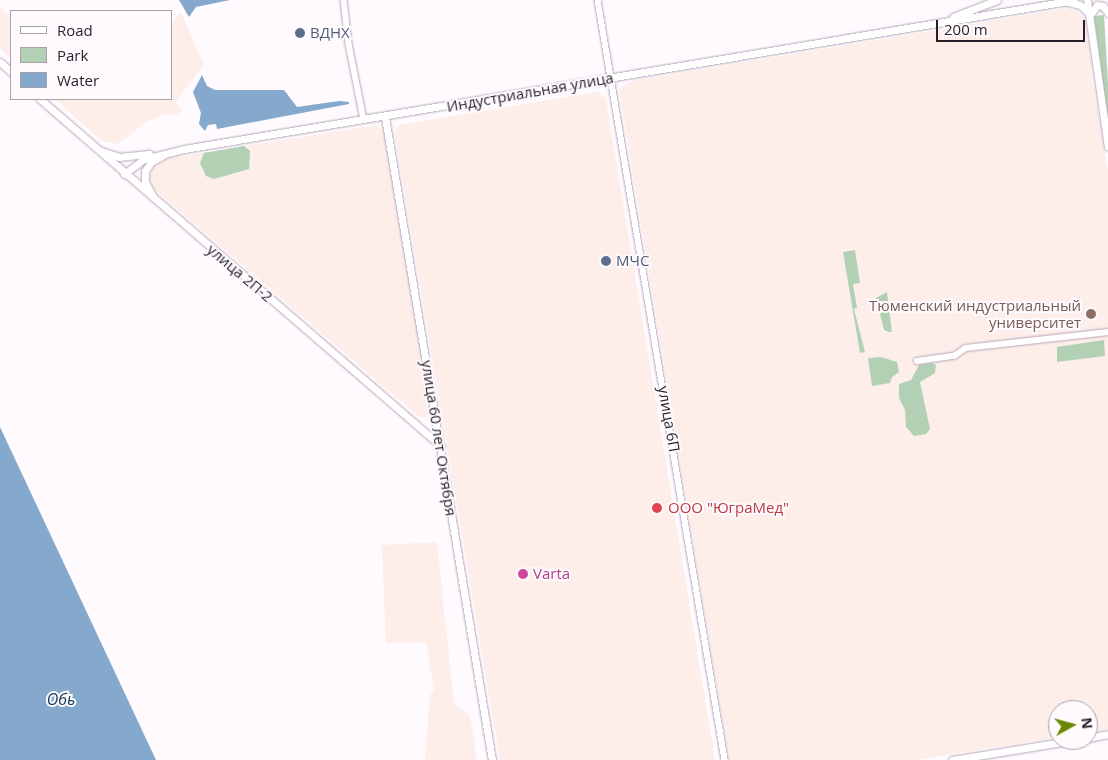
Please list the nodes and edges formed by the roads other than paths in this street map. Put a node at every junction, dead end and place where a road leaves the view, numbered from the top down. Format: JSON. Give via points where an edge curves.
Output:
{"nodes":[{"id":1,"x":344,"y":0,"type":"edge"},
{"id":2,"x":598,"y":0,"type":"edge"},
{"id":3,"x":997,"y":0,"type":"edge"},
{"id":4,"x":1074,"y":0,"type":"edge"},
{"id":5,"x":1087,"y":0,"type":"edge"},
{"id":6,"x":1063,"y":2,"type":"junction"},
{"id":7,"x":1108,"y":14,"type":"edge"},
{"id":8,"x":1090,"y":16,"type":"junction"},
{"id":9,"x":941,"y":22,"type":"junction"},
{"id":10,"x":0,"y":62,"type":"edge"},
{"id":11,"x":10,"y":71,"type":"edge"},
{"id":12,"x":611,"y":78,"type":"junction"},
{"id":13,"x":41,"y":100,"type":"edge"},
{"id":14,"x":386,"y":117,"type":"junction"},
{"id":15,"x":364,"y":120,"type":"junction"},
{"id":16,"x":1108,"y":147,"type":"edge"},
{"id":17,"x":94,"y":148,"type":"junction"},
{"id":18,"x":184,"y":149,"type":"junction"},
{"id":19,"x":124,"y":174,"type":"junction"},
{"id":20,"x":158,"y":204,"type":"junction"},
{"id":21,"x":1108,"y":332,"type":"edge"},
{"id":22,"x":917,"y":361,"type":"dead end"},
{"id":23,"x":441,"y":446,"type":"junction"},
{"id":24,"x":1048,"y":744,"type":"edge"},
{"id":25,"x":970,"y":758,"type":"edge"},
{"id":26,"x":492,"y":760,"type":"edge"},
{"id":27,"x":725,"y":760,"type":"edge"},
{"id":28,"x":952,"y":760,"type":"edge"}],
"edges":[{"from":1,"to":15,"type":"street"},
{"from":2,"to":12,"type":"street","name":"улица 6П"},
{"from":3,"to":9,"type":"main road","name":"Индустриальная улица"},
{"from":4,"to":6,"type":"main road","name":"Индустриальная улица"},
{"from":5,"to":8,"type":"main road"},
{"from":6,"to":8,"type":"main road","via":[[1080,5]]},
{"from":6,"to":9,"type":"main road","name":"Индустриальная улица"},
{"from":7,"to":8,"type":"main road","via":[[1103,6],[1097,5]]},
{"from":8,"to":16,"type":"main road"},
{"from":9,"to":12,"type":"main road","name":"Индустриальная улица"},
{"from":10,"to":11,"type":"main road"},
{"from":12,"to":14,"type":"main road","name":"Индустриальная улица"},
{"from":12,"to":27,"type":"street","name":"улица 6П"},
{"from":13,"to":17,"type":"main road","name":"улица 2П-2"},
{"from":14,"to":15,"type":"main road","name":"Индустриальная улица"},
{"from":14,"to":23,"type":"main road","name":"улица 60 лет Октября"},
{"from":15,"to":18,"type":"main road","name":"Индустриальная улица"},
{"from":17,"to":18,"type":"main road","via":[[119,157]]},
{"from":17,"to":19,"type":"main road","name":"улица 2П-2"},
{"from":18,"to":19,"type":"main road","name":"Индустриальная улица","via":[[144,159]]},
{"from":18,"to":20,"type":"main road","via":[[156,159],[145,171],[145,182]]},
{"from":19,"to":20,"type":"main road","name":"улица 2П-2"},
{"from":20,"to":23,"type":"main road","name":"улица 2П-2"},
{"from":21,"to":22,"type":"street","via":[[966,348],[954,356]]},
{"from":23,"to":26,"type":"main road","name":"улица 60 лет Октября"},
{"from":24,"to":25,"type":"main road"},
{"from":25,"to":28,"type":"main road"}]}
